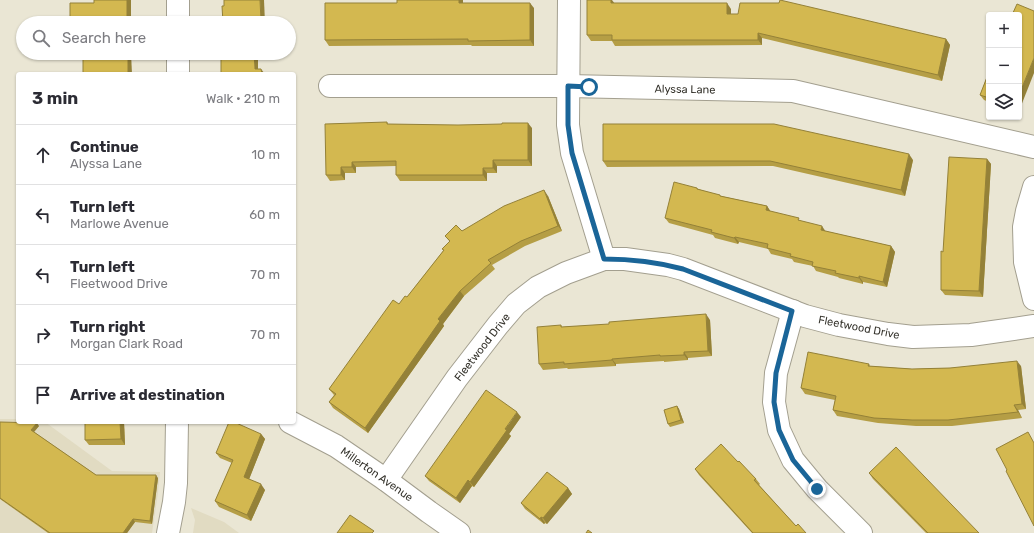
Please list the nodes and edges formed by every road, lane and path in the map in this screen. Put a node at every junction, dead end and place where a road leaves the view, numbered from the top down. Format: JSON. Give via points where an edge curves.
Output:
{"nodes":[{"id":1,"x":178,"y":0,"type":"edge"},
{"id":2,"x":569,"y":0,"type":"edge"},
{"id":3,"x":178,"y":16,"type":"edge"},
{"id":4,"x":178,"y":60,"type":"edge"},
{"id":5,"x":178,"y":72,"type":"edge"},
{"id":6,"x":330,"y":86,"type":"dead end"},
{"id":7,"x":568,"y":86,"type":"junction"},
{"id":8,"x":1034,"y":147,"type":"edge"},
{"id":9,"x":1034,"y":187,"type":"edge"},
{"id":10,"x":604,"y":259,"type":"junction"},
{"id":11,"x":1034,"y":299,"type":"edge"},
{"id":12,"x":792,"y":311,"type":"junction"},
{"id":13,"x":1034,"y":326,"type":"edge"},
{"id":14,"x":177,"y":424,"type":"edge"},
{"id":15,"x":294,"y":424,"type":"edge"},
{"id":16,"x":386,"y":480,"type":"junction"},
{"id":17,"x":168,"y":533,"type":"edge"},
{"id":18,"x":459,"y":533,"type":"edge"},
{"id":19,"x":861,"y":533,"type":"edge"}],
"edges":[{"from":1,"to":3,"type":"street"},
{"from":2,"to":7,"type":"street"},
{"from":4,"to":5,"type":"street"},
{"from":6,"to":7,"type":"street","name":"Alyssa Lane"},
{"from":7,"to":8,"type":"street","name":"Alyssa Lane","via":[[793,91]]},
{"from":7,"to":10,"type":"street","via":[[568,125],[572,153]]},
{"from":9,"to":11,"type":"street","via":[[1024,227],[1025,262]]},
{"from":10,"to":12,"type":"street","name":"Fleetwood Drive","via":[[625,259],[683,269]]},
{"from":10,"to":16,"type":"street","name":"Fleetwood Drive","via":[[538,287],[516,304],[468,363]]},
{"from":12,"to":13,"type":"street","name":"Fleetwood Drive","via":[[839,325],[913,337],[971,335]]},
{"from":12,"to":19,"type":"street","via":[[776,373],[774,402],[779,430],[793,460],[817,489]]},
{"from":14,"to":17,"type":"street","via":[[176,483]]},
{"from":15,"to":16,"type":"street","name":"Millerton Avenue","via":[[336,446]]},
{"from":16,"to":18,"type":"street","name":"Millerton Avenue"}]}
